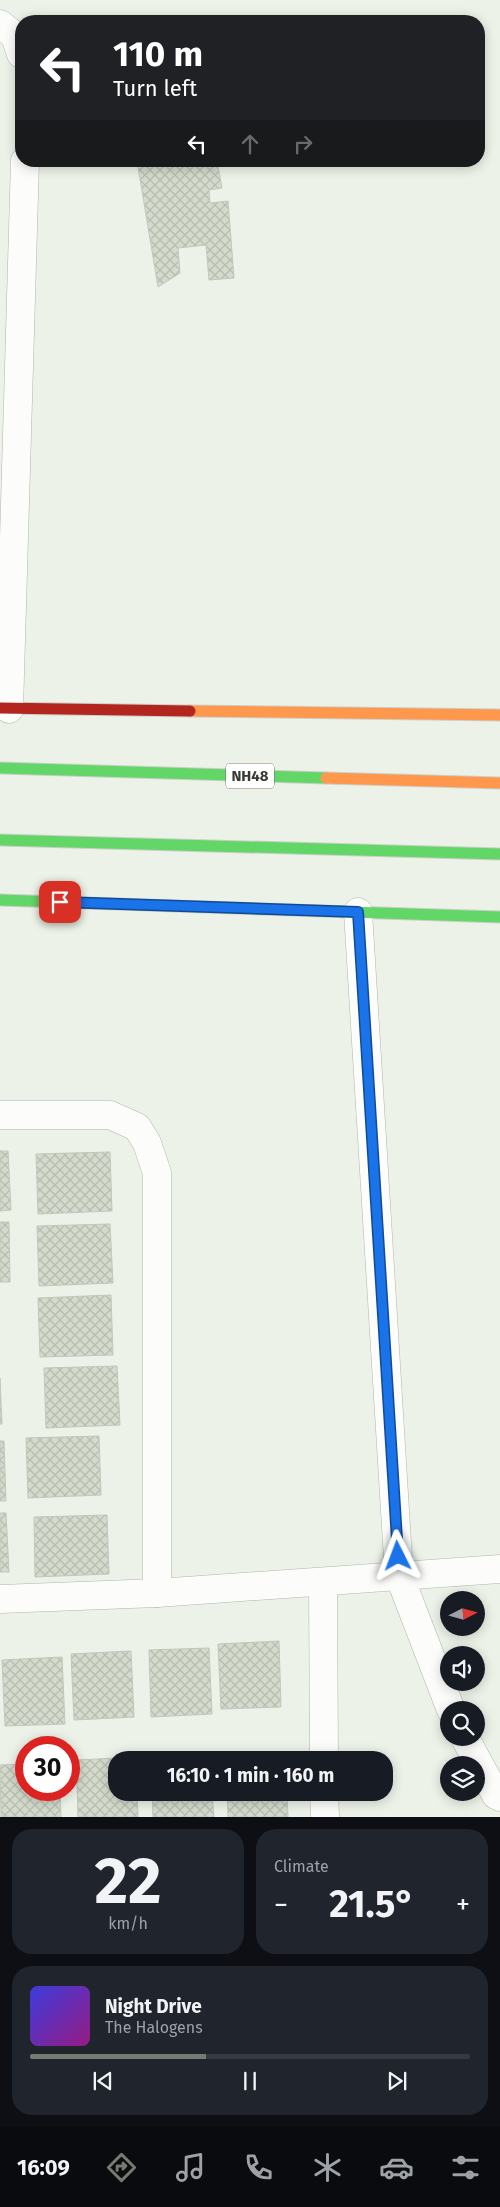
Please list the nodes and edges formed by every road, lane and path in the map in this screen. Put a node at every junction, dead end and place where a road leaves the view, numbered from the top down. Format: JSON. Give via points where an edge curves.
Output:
{"nodes":[{"id":1,"x":0,"y":24,"type":"edge"},
{"id":2,"x":15,"y":36,"type":"edge"},
{"id":3,"x":25,"y":167,"type":"edge"},
{"id":4,"x":5,"y":708,"type":"edge"},
{"id":5,"x":500,"y":716,"type":"edge"},
{"id":6,"x":0,"y":768,"type":"edge"},
{"id":7,"x":500,"y":783,"type":"edge"},
{"id":8,"x":0,"y":840,"type":"edge"},
{"id":9,"x":500,"y":854,"type":"edge"},
{"id":10,"x":0,"y":900,"type":"edge"},
{"id":11,"x":358,"y":912,"type":"junction"},
{"id":12,"x":500,"y":917,"type":"edge"},
{"id":13,"x":0,"y":1115,"type":"edge"},
{"id":14,"x":500,"y":1569,"type":"edge"},
{"id":15,"x":399,"y":1575,"type":"junction"},
{"id":16,"x":323,"y":1583,"type":"junction"},
{"id":17,"x":157,"y":1593,"type":"junction"},
{"id":18,"x":0,"y":1600,"type":"edge"},
{"id":19,"x":448,"y":1701,"type":"edge"},
{"id":20,"x":469,"y":1746,"type":"edge"},
{"id":21,"x":324,"y":1751,"type":"edge"},
{"id":22,"x":500,"y":1798,"type":"edge"},
{"id":23,"x":324,"y":1801,"type":"edge"},
{"id":24,"x":324,"y":1817,"type":"edge"}],
"edges":[{"from":1,"to":2,"type":"street"},
{"from":3,"to":4,"type":"street"},
{"from":4,"to":5,"type":"highway"},
{"from":6,"to":7,"type":"highway","number":"NH48"},
{"from":8,"to":9,"type":"highway"},
{"from":10,"to":11,"type":"highway"},
{"from":11,"to":12,"type":"highway"},
{"from":11,"to":15,"type":"street"},
{"from":13,"to":17,"type":"street","via":[[110,1115],[137,1127],[152,1158],[156,1173]]},
{"from":14,"to":15,"type":"street"},
{"from":15,"to":16,"type":"street"},
{"from":15,"to":19,"type":"street"},
{"from":16,"to":17,"type":"street"},
{"from":16,"to":21,"type":"street"},
{"from":17,"to":18,"type":"street"},
{"from":20,"to":22,"type":"street"},
{"from":23,"to":24,"type":"street"}]}
